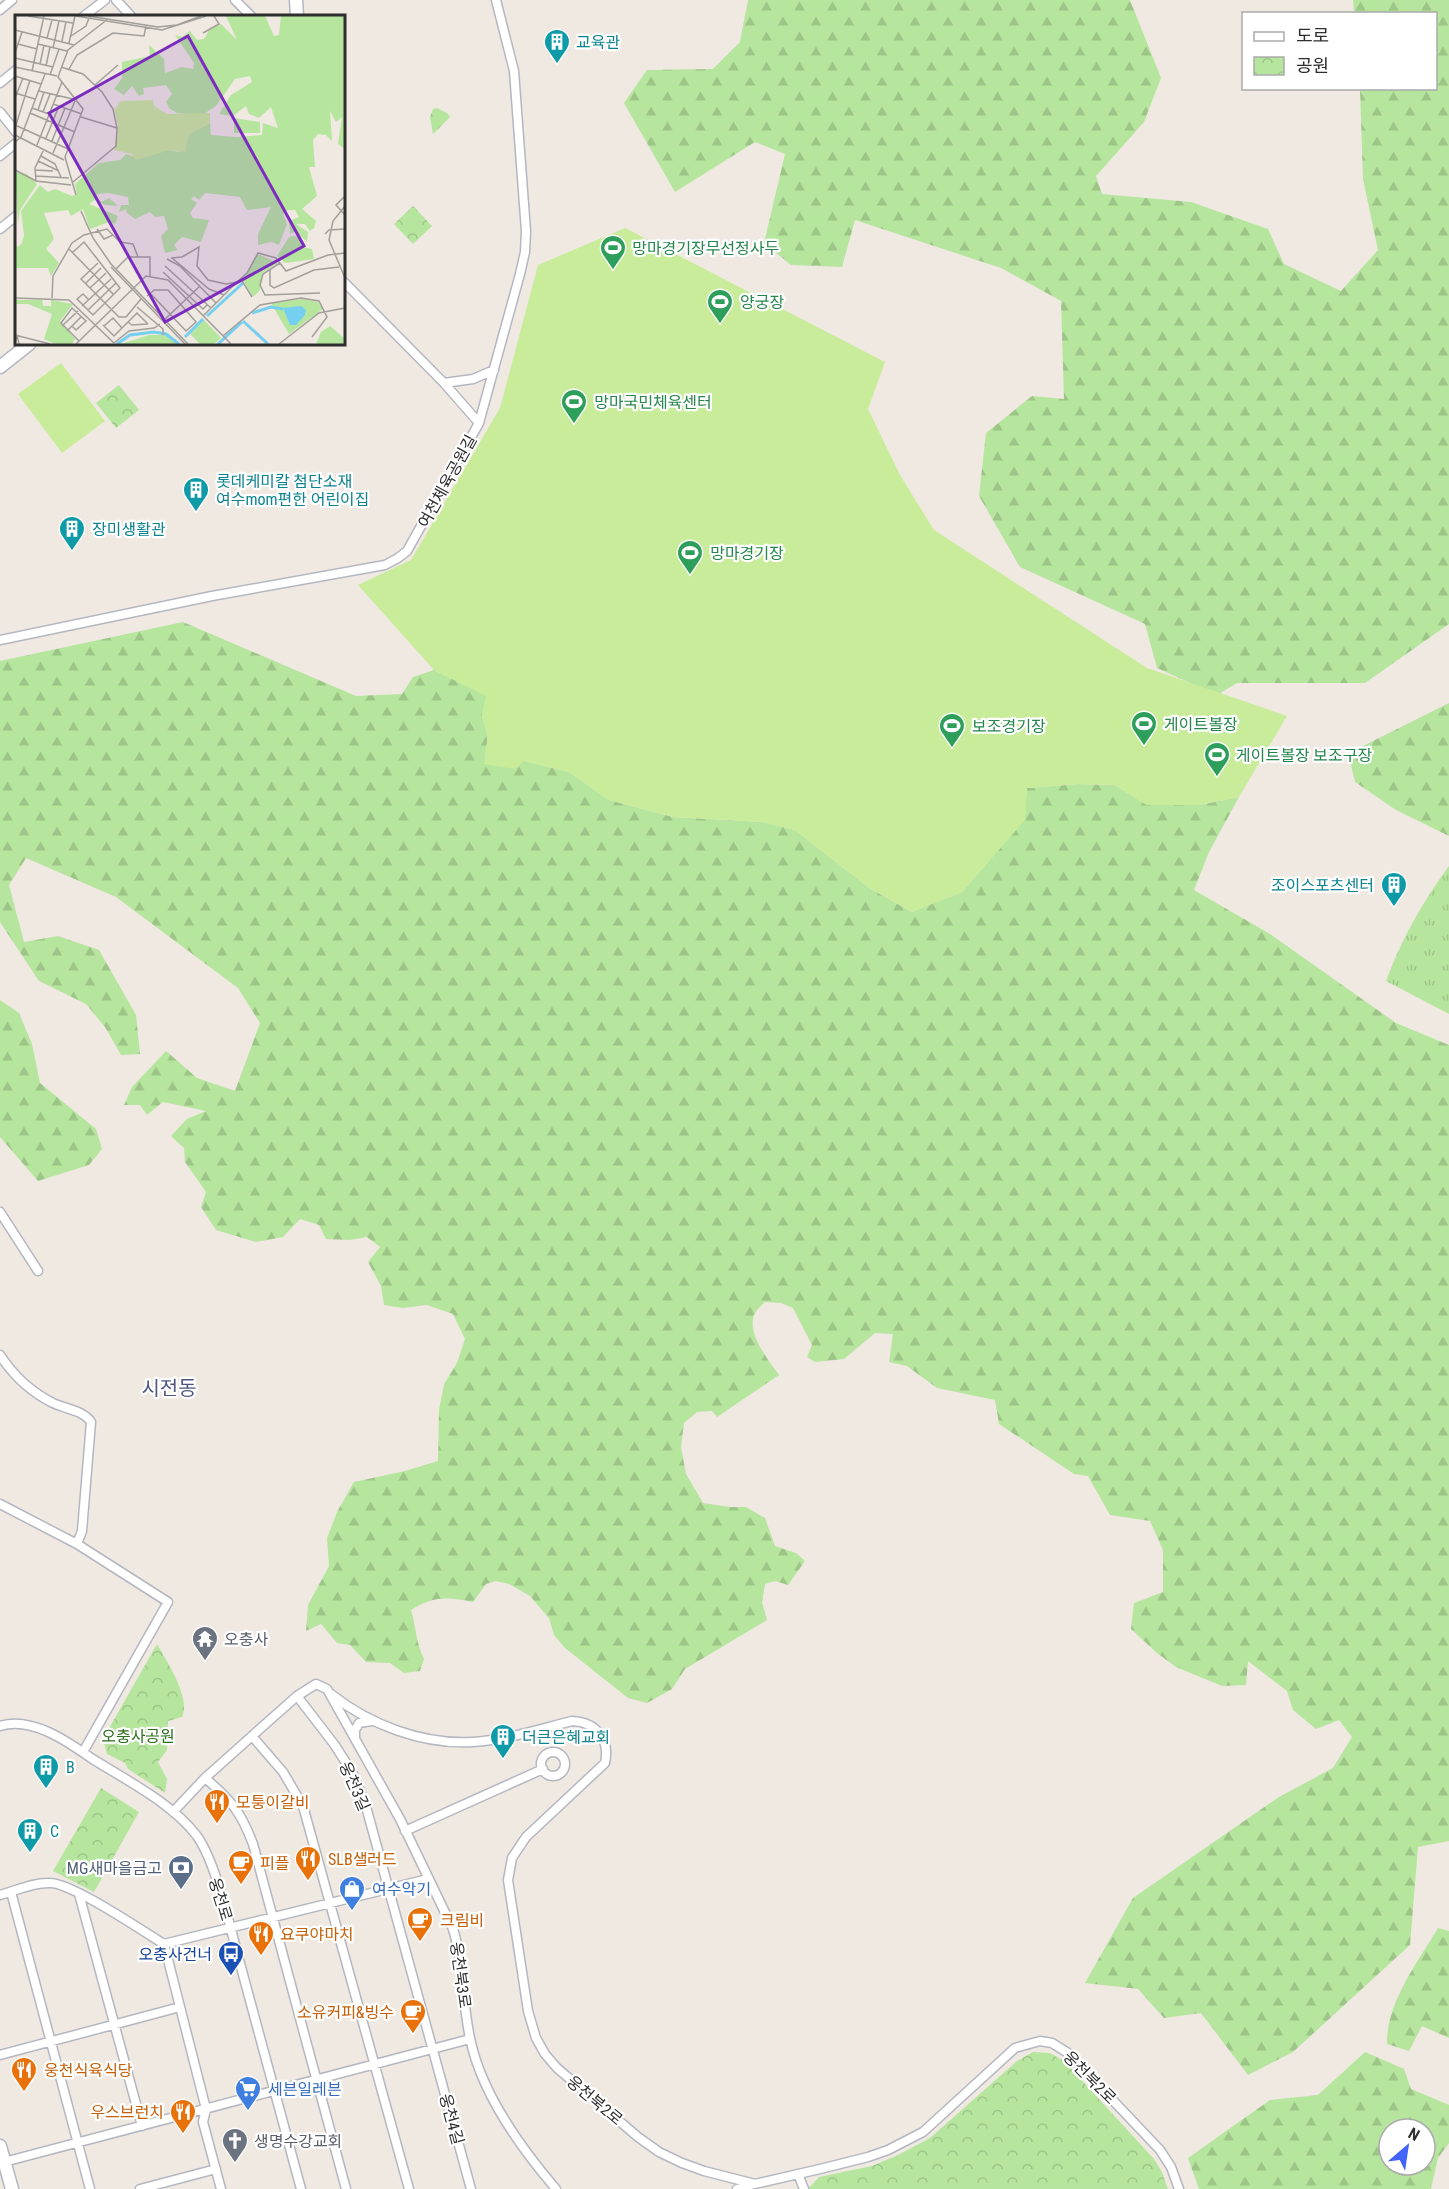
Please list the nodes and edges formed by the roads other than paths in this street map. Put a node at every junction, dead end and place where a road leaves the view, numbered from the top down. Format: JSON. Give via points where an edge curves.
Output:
{"nodes":[{"id":1,"x":12,"y":0,"type":"edge"},
{"id":2,"x":105,"y":0,"type":"edge"},
{"id":3,"x":116,"y":0,"type":"edge"},
{"id":4,"x":235,"y":0,"type":"edge"},
{"id":5,"x":296,"y":0,"type":"edge"},
{"id":6,"x":496,"y":0,"type":"edge"},
{"id":7,"x":0,"y":10,"type":"edge"},
{"id":8,"x":85,"y":15,"type":"edge"},
{"id":9,"x":130,"y":15,"type":"edge"},
{"id":10,"x":250,"y":15,"type":"edge"},
{"id":11,"x":297,"y":15,"type":"edge"},
{"id":12,"x":15,"y":71,"type":"edge"},
{"id":13,"x":0,"y":83,"type":"edge"},
{"id":14,"x":0,"y":112,"type":"edge"},
{"id":15,"x":15,"y":131,"type":"edge"},
{"id":16,"x":15,"y":144,"type":"edge"},
{"id":17,"x":0,"y":156,"type":"edge"},
{"id":18,"x":15,"y":217,"type":"edge"},
{"id":19,"x":0,"y":229,"type":"edge"},
{"id":20,"x":345,"y":283,"type":"edge"},
{"id":21,"x":28,"y":345,"type":"edge"},
{"id":22,"x":0,"y":367,"type":"edge"},
{"id":23,"x":494,"y":370,"type":"junction"},
{"id":24,"x":444,"y":383,"type":"junction"},
{"id":25,"x":479,"y":423,"type":"junction"},
{"id":26,"x":0,"y":640,"type":"edge"},
{"id":27,"x":0,"y":1212,"type":"edge"},
{"id":28,"x":38,"y":1271,"type":"dead end"},
{"id":29,"x":0,"y":1355,"type":"edge"},
{"id":30,"x":0,"y":1504,"type":"edge"},
{"id":31,"x":77,"y":1544,"type":"junction"},
{"id":32,"x":331,"y":1695,"type":"junction"},
{"id":33,"x":297,"y":1696,"type":"junction"},
{"id":34,"x":375,"y":1721,"type":"junction"},
{"id":35,"x":0,"y":1726,"type":"edge"},
{"id":36,"x":252,"y":1736,"type":"junction"},
{"id":37,"x":355,"y":1739,"type":"junction"},
{"id":38,"x":83,"y":1752,"type":"junction"},
{"id":39,"x":543,"y":1769,"type":"dead end"},
{"id":40,"x":205,"y":1779,"type":"junction"},
{"id":41,"x":173,"y":1812,"type":"junction"},
{"id":42,"x":405,"y":1831,"type":"junction"},
{"id":43,"x":428,"y":1879,"type":"junction"},
{"id":44,"x":388,"y":1888,"type":"junction"},
{"id":45,"x":11,"y":1892,"type":"junction"},
{"id":46,"x":80,"y":1894,"type":"junction"},
{"id":47,"x":0,"y":1895,"type":"edge"},
{"id":48,"x":331,"y":1902,"type":"junction"},
{"id":49,"x":273,"y":1917,"type":"junction"},
{"id":50,"x":230,"y":1927,"type":"junction"},
{"id":51,"x":164,"y":1944,"type":"junction"},
{"id":52,"x":180,"y":2007,"type":"junction"},
{"id":53,"x":115,"y":2024,"type":"junction"},
{"id":54,"x":470,"y":2039,"type":"junction"},
{"id":55,"x":50,"y":2041,"type":"junction"},
{"id":56,"x":433,"y":2049,"type":"junction"},
{"id":57,"x":0,"y":2055,"type":"edge"},
{"id":58,"x":375,"y":2064,"type":"junction"},
{"id":59,"x":316,"y":2080,"type":"junction"},
{"id":60,"x":274,"y":2091,"type":"junction"},
{"id":61,"x":206,"y":2109,"type":"junction"},
{"id":62,"x":142,"y":2126,"type":"junction"},
{"id":63,"x":78,"y":2143,"type":"junction"},
{"id":64,"x":0,"y":2146,"type":"edge"},
{"id":65,"x":4,"y":2162,"type":"junction"},
{"id":66,"x":216,"y":2169,"type":"junction"},
{"id":67,"x":798,"y":2174,"type":"junction"},
{"id":68,"x":755,"y":2184,"type":"junction"},
{"id":69,"x":156,"y":2187,"type":"edge"},
{"id":70,"x":12,"y":2189,"type":"edge"},
{"id":71,"x":90,"y":2189,"type":"edge"},
{"id":72,"x":140,"y":2189,"type":"edge"},
{"id":73,"x":221,"y":2189,"type":"edge"},
{"id":74,"x":301,"y":2189,"type":"edge"},
{"id":75,"x":346,"y":2189,"type":"edge"},
{"id":76,"x":409,"y":2189,"type":"edge"},
{"id":77,"x":471,"y":2189,"type":"edge"},
{"id":78,"x":556,"y":2189,"type":"edge"},
{"id":79,"x":737,"y":2189,"type":"edge"},
{"id":80,"x":804,"y":2189,"type":"edge"},
{"id":81,"x":1179,"y":2189,"type":"edge"}],
"edges":[{"from":1,"to":7,"type":"street"},
{"from":2,"to":8,"type":"street"},
{"from":3,"to":9,"type":"street"},
{"from":4,"to":10,"type":"street"},
{"from":5,"to":11,"type":"street"},
{"from":6,"to":23,"type":"street","name":"여천체육공원길","via":[[514,71],[526,231],[520,274]]},
{"from":12,"to":13,"type":"street"},
{"from":14,"to":15,"type":"street"},
{"from":16,"to":17,"type":"street"},
{"from":18,"to":19,"type":"street"},
{"from":20,"to":24,"type":"street"},
{"from":21,"to":22,"type":"street"},
{"from":23,"to":24,"type":"street","via":[[473,379]]},
{"from":23,"to":25,"type":"street","name":"여천체육공원길"},
{"from":24,"to":25,"type":"street"},
{"from":25,"to":26,"type":"street","name":"여천체육공원길","via":[[407,551],[385,565]]},
{"from":27,"to":28,"type":"street"},
{"from":29,"to":31,"type":"street","via":[[31,1389],[91,1422],[82,1531]]},
{"from":30,"to":31,"type":"street"},
{"from":31,"to":38,"type":"street","via":[[168,1602]]},
{"from":32,"to":33,"type":"street","via":[[316,1684]]},
{"from":32,"to":34,"type":"street","name":"웅천북2로"},
{"from":32,"to":37,"type":"street","name":"웅천북3로"},
{"from":33,"to":36,"type":"street"},
{"from":33,"to":44,"type":"street","name":"웅천3길","via":[[352,1772],[365,1803]]},
{"from":34,"to":37,"type":"street","via":[[359,1723]]},
{"from":34,"to":68,"type":"street","name":"웅천북2로","via":[[402,1732],[454,1742],[486,1740],[573,1721],[582,1722],[601,1735],[607,1745],[605,1763],[526,1837],[510,1866],[508,1880],[531,2025],[545,2054],[557,2068],[659,2152],[682,2163]]},
{"from":35,"to":38,"type":"street","name":"웅천로","via":[[33,1726]]},
{"from":36,"to":40,"type":"street"},
{"from":36,"to":48,"type":"street","via":[[283,1772],[303,1806]]},
{"from":37,"to":42,"type":"street","name":"웅천북3로"},
{"from":38,"to":41,"type":"street","name":"웅천로"},
{"from":39,"to":42,"type":"street"},
{"from":40,"to":41,"type":"street"},
{"from":40,"to":49,"type":"street","via":[[227,1797],[246,1825]]},
{"from":41,"to":50,"type":"street","name":"웅천로","via":[[187,1825],[210,1860]]},
{"from":42,"to":43,"type":"street","name":"웅천북3로"},
{"from":43,"to":44,"type":"street"},
{"from":43,"to":54,"type":"street","name":"웅천북3로","via":[[459,1948]]},
{"from":44,"to":48,"type":"street"},
{"from":44,"to":56,"type":"street","name":"웅천3길"},
{"from":45,"to":46,"type":"street","via":[[50,1883]]},
{"from":45,"to":47,"type":"street"},
{"from":45,"to":55,"type":"street"},
{"from":46,"to":51,"type":"street"},
{"from":46,"to":53,"type":"street"},
{"from":48,"to":49,"type":"street"},
{"from":48,"to":58,"type":"street"},
{"from":49,"to":50,"type":"street"},
{"from":49,"to":59,"type":"street"},
{"from":50,"to":51,"type":"street"},
{"from":50,"to":60,"type":"street","name":"웅천로"},
{"from":51,"to":52,"type":"street"},
{"from":52,"to":53,"type":"street"},
{"from":52,"to":61,"type":"street"},
{"from":53,"to":55,"type":"street"},
{"from":53,"to":62,"type":"street"},
{"from":54,"to":56,"type":"street"},
{"from":54,"to":78,"type":"street","name":"웅천북3로","via":[[501,2116]]},
{"from":55,"to":57,"type":"street"},
{"from":55,"to":63,"type":"street"},
{"from":56,"to":58,"type":"street"},
{"from":56,"to":77,"type":"street","name":"웅천4길"},
{"from":58,"to":59,"type":"street"},
{"from":58,"to":76,"type":"street"},
{"from":59,"to":60,"type":"street"},
{"from":59,"to":75,"type":"street"},
{"from":60,"to":61,"type":"street"},
{"from":60,"to":74,"type":"street","name":"웅천로"},
{"from":61,"to":62,"type":"street"},
{"from":61,"to":66,"type":"street","via":[[203,2121]]},
{"from":62,"to":63,"type":"street"},
{"from":63,"to":65,"type":"street"},
{"from":63,"to":71,"type":"street"},
{"from":64,"to":65,"type":"street"},
{"from":65,"to":70,"type":"street"},
{"from":66,"to":69,"type":"street"},
{"from":66,"to":73,"type":"street"},
{"from":67,"to":68,"type":"street","name":"웅천북2로"},
{"from":67,"to":80,"type":"street"},
{"from":67,"to":81,"type":"street","name":"웅천북2로","via":[[868,2157],[906,2141],[935,2123],[1015,2048],[1040,2041],[1068,2053],[1160,2150]]},
{"from":68,"to":79,"type":"street"},
{"from":69,"to":72,"type":"street"}]}
